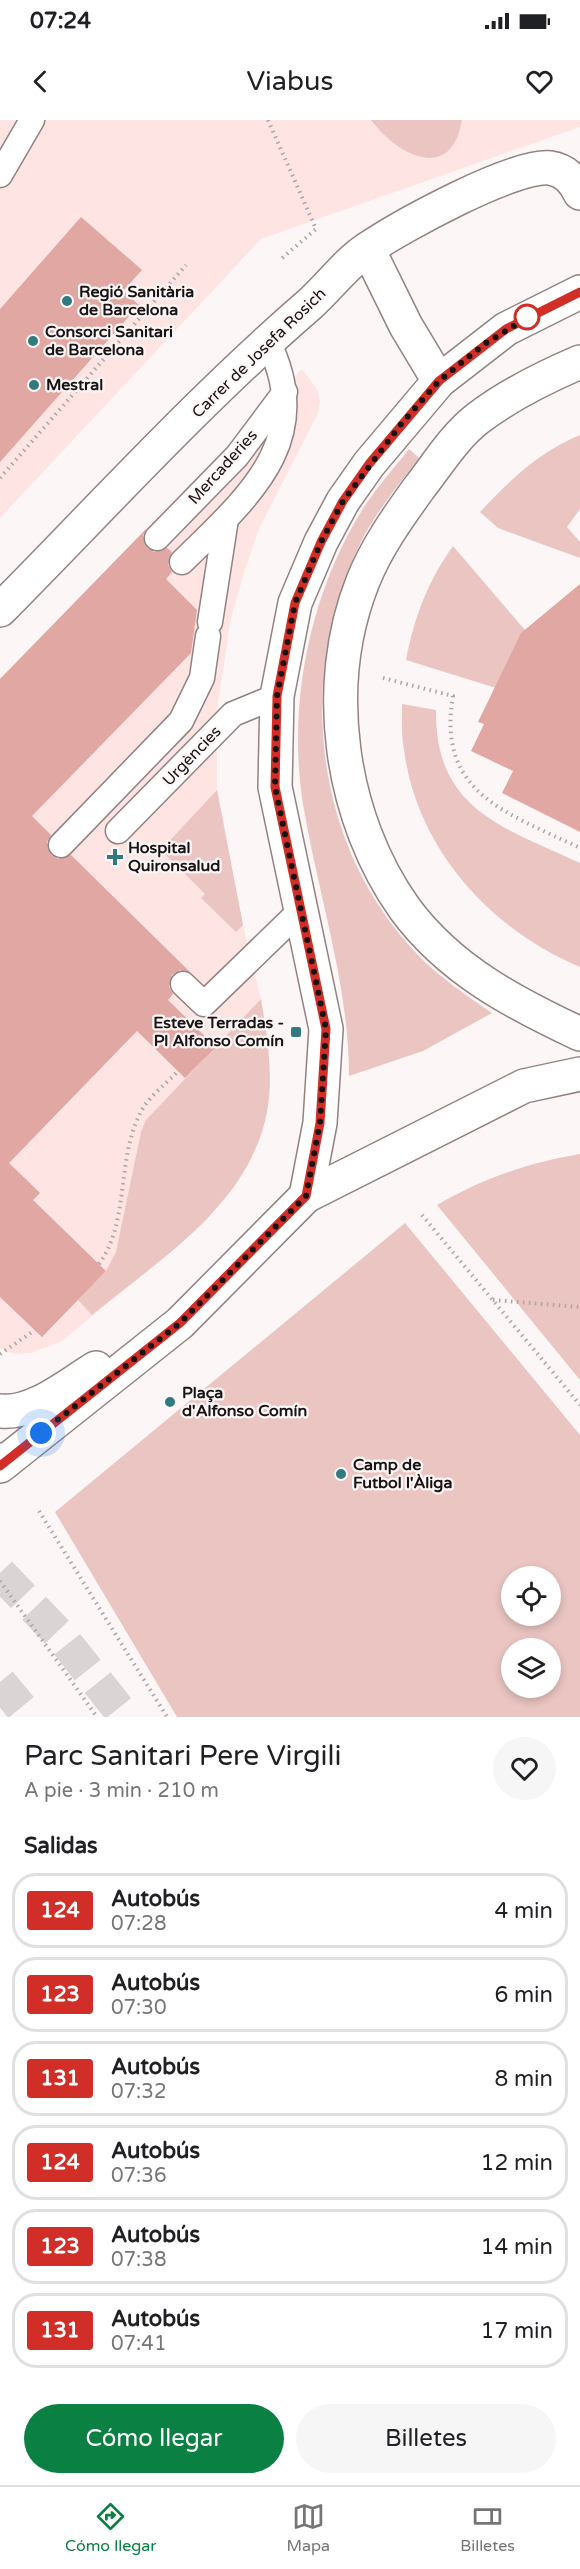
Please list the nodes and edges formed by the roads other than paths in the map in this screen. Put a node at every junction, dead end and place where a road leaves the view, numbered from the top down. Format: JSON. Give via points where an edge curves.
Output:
{"nodes":[{"id":1,"x":32,"y":120,"type":"edge"},
{"id":2,"x":0,"y":175,"type":"edge"},
{"id":3,"x":571,"y":182,"type":"edge"},
{"id":4,"x":368,"y":249,"type":"junction"},
{"id":5,"x":580,"y":292,"type":"edge"},
{"id":6,"x":267,"y":340,"type":"junction"},
{"id":7,"x":580,"y":362,"type":"edge"},
{"id":8,"x":439,"y":381,"type":"junction"},
{"id":9,"x":285,"y":392,"type":"junction"},
{"id":10,"x":477,"y":419,"type":"junction"},
{"id":11,"x":226,"y":519,"type":"junction"},
{"id":12,"x":157,"y":538,"type":"dead end"},
{"id":13,"x":182,"y":562,"type":"dead end"},
{"id":14,"x":0,"y":610,"type":"edge"},
{"id":15,"x":277,"y":696,"type":"junction"},
{"id":16,"x":118,"y":831,"type":"dead end"},
{"id":17,"x":61,"y":845,"type":"dead end"},
{"id":18,"x":301,"y":910,"type":"junction"},
{"id":19,"x":183,"y":984,"type":"dead end"},
{"id":20,"x":580,"y":1034,"type":"edge"},
{"id":21,"x":580,"y":1074,"type":"edge"},
{"id":22,"x":306,"y":1196,"type":"junction"},
{"id":23,"x":180,"y":1323,"type":"junction"},
{"id":24,"x":0,"y":1411,"type":"edge"},
{"id":25,"x":2,"y":1462,"type":"edge"}],
"edges":[{"from":1,"to":2,"type":"lane"},
{"from":3,"to":4,"type":"street","name":"Carrer de Josefa Rosich","via":[[552,168],[524,170],[469,193]]},
{"from":4,"to":6,"type":"street","name":"Carrer de Josefa Rosich"},
{"from":4,"to":8,"type":"street","via":[[406,326]]},
{"from":5,"to":8,"type":"street","via":[[506,329]]},
{"from":6,"to":9,"type":"lane","via":[[280,366]]},
{"from":6,"to":14,"type":"street","name":"Carrer de Josefa Rosich"},
{"from":7,"to":10,"type":"street","via":[[541,380]]},
{"from":8,"to":10,"type":"street","via":[[455,407]]},
{"from":8,"to":15,"type":"street","via":[[369,464],[321,542],[295,603]]},
{"from":9,"to":11,"type":"lane","via":[[280,436],[269,464],[249,495]]},
{"from":9,"to":12,"type":"lane","name":"Mercaderies","via":[[237,456]]},
{"from":10,"to":20,"type":"street","via":[[405,507],[363,581],[346,637],[340,702],[344,763],[376,858],[414,919],[460,966],[495,991]]},
{"from":11,"to":13,"type":"lane"},
{"from":11,"to":17,"type":"lane","via":[[202,678],[181,721]]},
{"from":15,"to":16,"type":"lane","name":"Urgències","via":[[234,714]]},
{"from":15,"to":18,"type":"street","via":[[275,787]]},
{"from":18,"to":19,"type":"lane","via":[[204,1004]]},
{"from":18,"to":22,"type":"street","via":[[326,1029],[320,1123]]},
{"from":21,"to":22,"type":"street","via":[[524,1086]]},
{"from":22,"to":23,"type":"street"},
{"from":23,"to":24,"type":"street","via":[[31,1406],[14,1413]]},
{"from":23,"to":25,"type":"street"}]}
